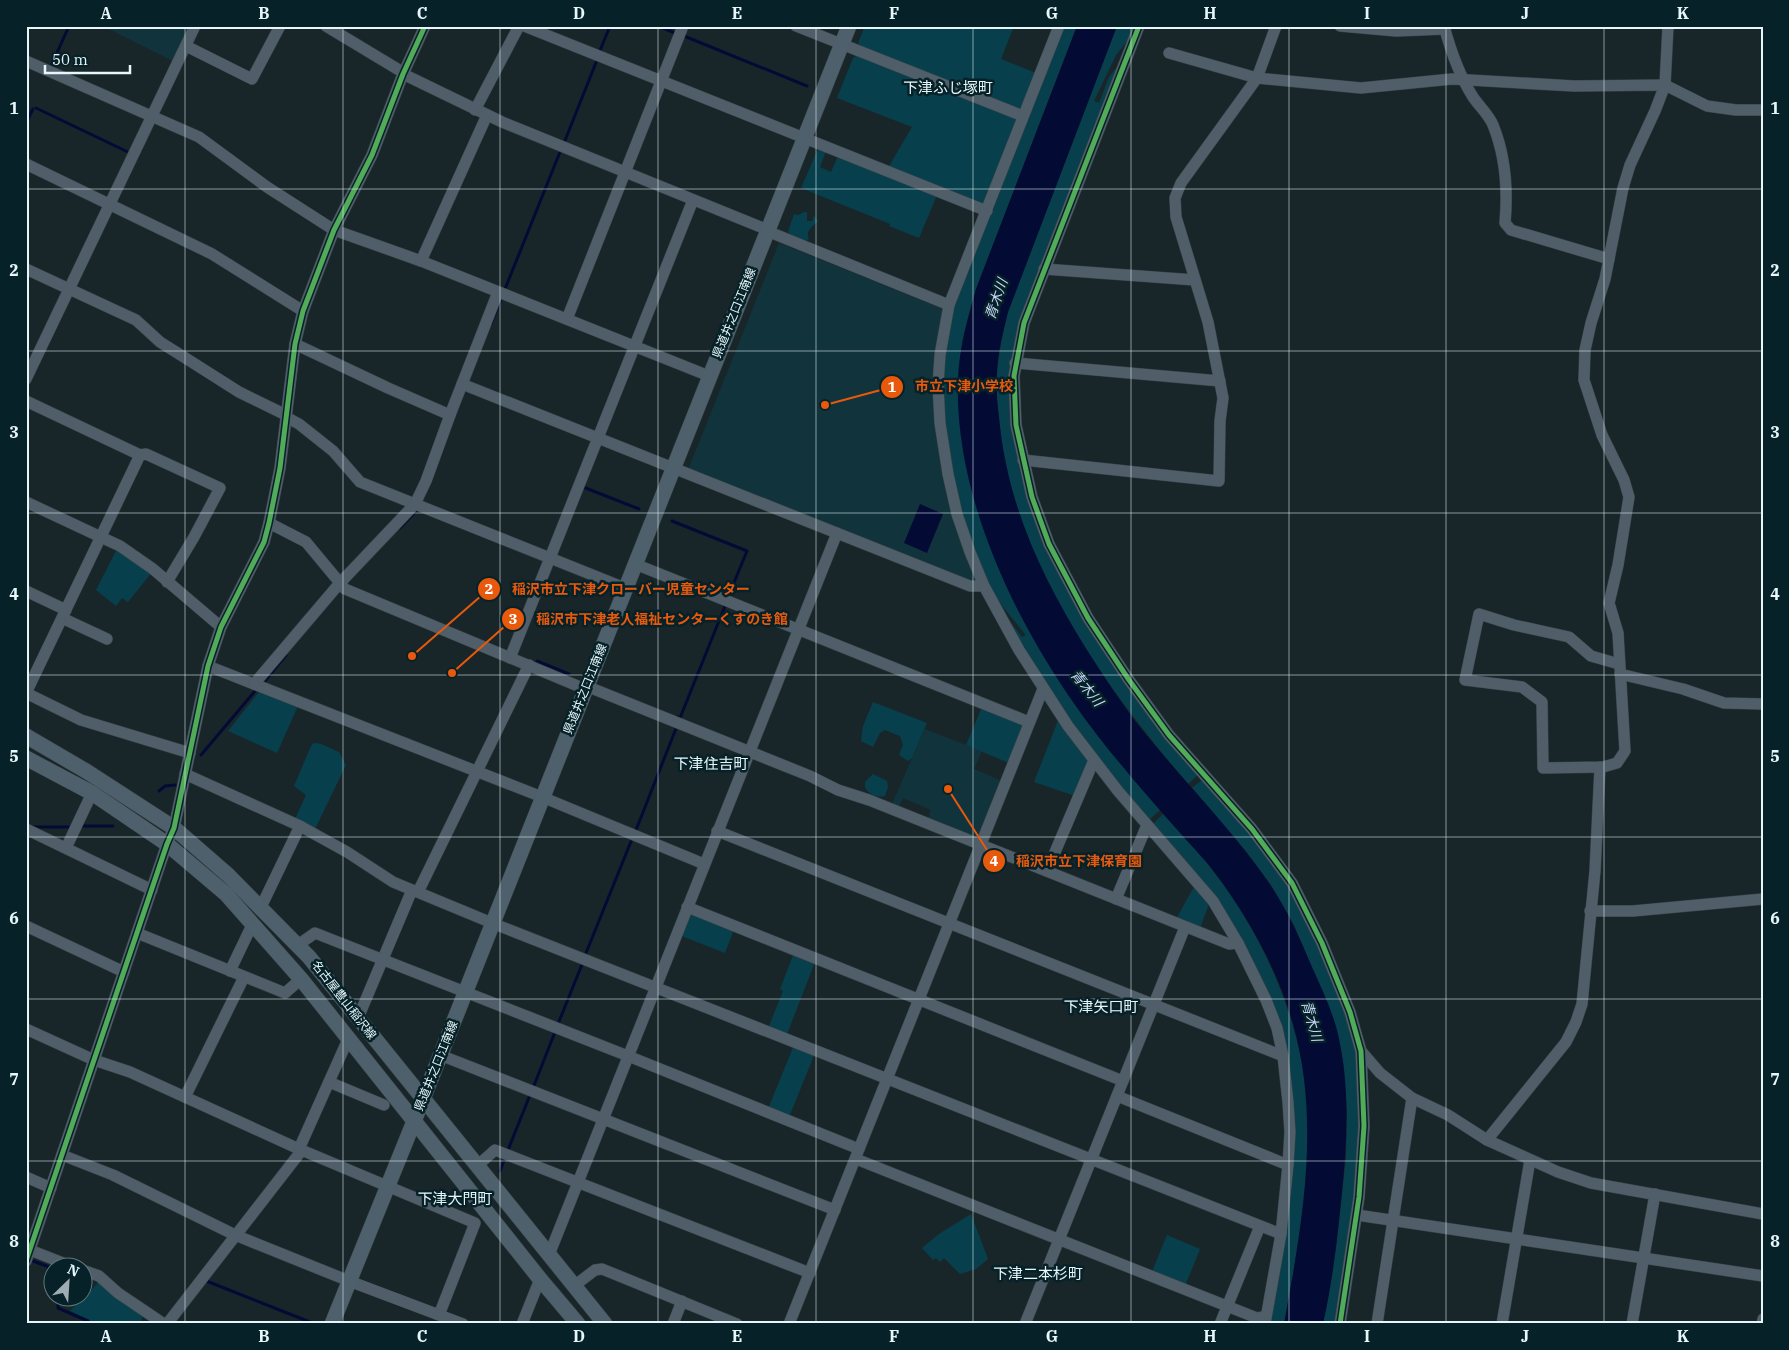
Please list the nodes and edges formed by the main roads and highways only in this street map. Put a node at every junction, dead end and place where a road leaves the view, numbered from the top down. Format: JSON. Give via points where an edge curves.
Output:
{"nodes":[{"id":1,"x":849,"y":26,"type":"edge"},
{"id":2,"x":26,"y":736,"type":"edge"},
{"id":3,"x":26,"y":758,"type":"edge"},
{"id":4,"x":423,"y":1099,"type":"junction"},
{"id":5,"x":415,"y":1120,"type":"junction"},
{"id":6,"x":332,"y":1324,"type":"edge"},
{"id":7,"x":578,"y":1324,"type":"edge"},
{"id":8,"x":605,"y":1324,"type":"edge"}],
"edges":[{"from":1,"to":4,"type":"main road","name":"県道井之口江南線"},
{"from":2,"to":4,"type":"main road","name":"名古屋豊山稲沢線","via":[[174,828],[261,907],[298,945]]},
{"from":3,"to":5,"type":"main road","name":"名古屋豊山稲沢線","via":[[92,794],[167,844],[226,894],[301,979]]},
{"from":4,"to":5,"type":"main road","name":"県道井之口江南線"},
{"from":4,"to":8,"type":"main road","name":"名古屋豊山稲沢線"},
{"from":5,"to":6,"type":"main road","name":"県道井之口江南線"},
{"from":5,"to":7,"type":"main road","name":"名古屋豊山稲沢線"}]}
